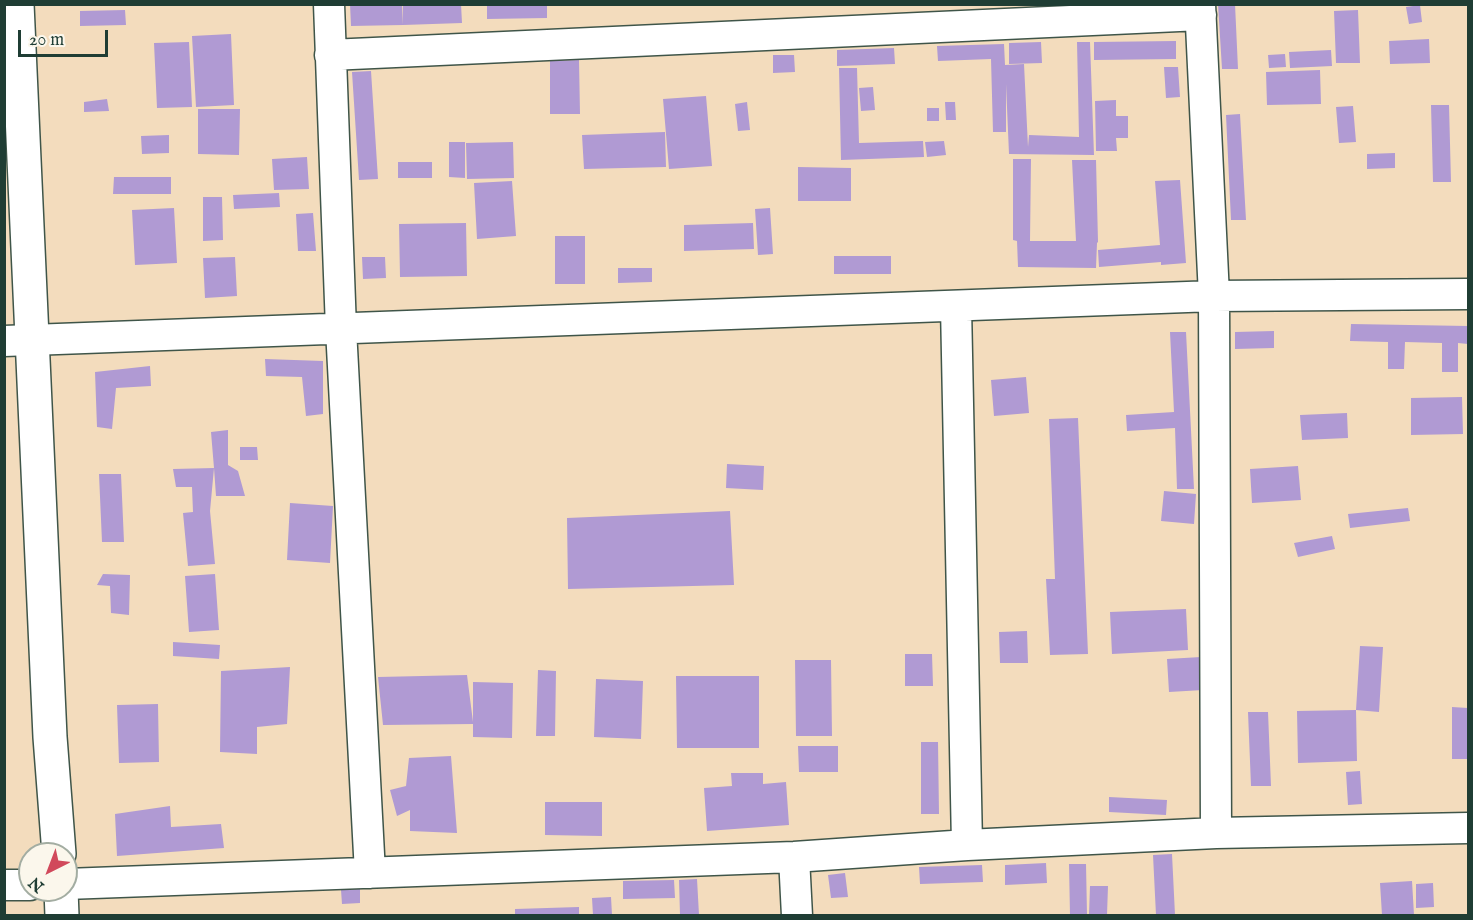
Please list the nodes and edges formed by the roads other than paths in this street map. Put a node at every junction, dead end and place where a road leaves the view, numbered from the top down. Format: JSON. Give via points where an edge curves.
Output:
{"nodes":[{"id":1,"x":18,"y":4,"type":"edge"},
{"id":2,"x":329,"y":4,"type":"edge"},
{"id":3,"x":1201,"y":10,"type":"edge"},
{"id":4,"x":330,"y":55,"type":"junction"},
{"id":5,"x":1468,"y":294,"type":"edge"},
{"id":6,"x":1214,"y":296,"type":"junction"},
{"id":7,"x":956,"y":306,"type":"junction"},
{"id":8,"x":341,"y":329,"type":"junction"},
{"id":9,"x":19,"y":341,"type":"edge"},
{"id":10,"x":1468,"y":828,"type":"edge"},
{"id":11,"x":1216,"y":833,"type":"junction"},
{"id":12,"x":57,"y":842,"type":"edge"},
{"id":13,"x":967,"y":845,"type":"junction"},
{"id":14,"x":794,"y":857,"type":"junction"},
{"id":15,"x":370,"y":873,"type":"junction"},
{"id":16,"x":78,"y":885,"type":"edge"},
{"id":17,"x":797,"y":915,"type":"edge"}],
"edges":[{"from":1,"to":9,"type":"street"},
{"from":2,"to":4,"type":"street"},
{"from":3,"to":4,"type":"street"},
{"from":3,"to":6,"type":"street"},
{"from":4,"to":8,"type":"street"},
{"from":5,"to":6,"type":"street"},
{"from":6,"to":7,"type":"street"},
{"from":6,"to":11,"type":"street"},
{"from":7,"to":8,"type":"street"},
{"from":7,"to":13,"type":"street"},
{"from":8,"to":9,"type":"street"},
{"from":8,"to":15,"type":"street"},
{"from":9,"to":12,"type":"street"},
{"from":10,"to":11,"type":"street"},
{"from":11,"to":13,"type":"street"},
{"from":13,"to":14,"type":"street"},
{"from":14,"to":15,"type":"street"},
{"from":14,"to":17,"type":"street"},
{"from":15,"to":16,"type":"street"}]}
